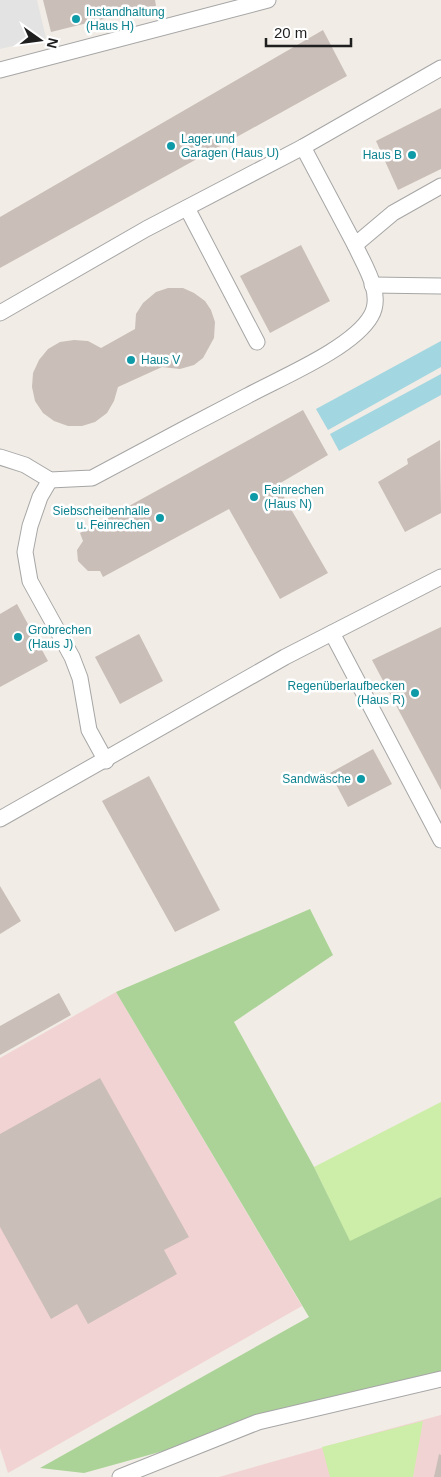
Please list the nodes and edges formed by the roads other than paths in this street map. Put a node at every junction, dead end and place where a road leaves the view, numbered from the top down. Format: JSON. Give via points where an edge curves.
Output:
{"nodes":[{"id":1,"x":268,"y":0,"type":"edge"},
{"id":2,"x":441,"y":68,"type":"edge"},
{"id":3,"x":0,"y":70,"type":"edge"},
{"id":4,"x":303,"y":147,"type":"junction"},
{"id":5,"x":441,"y":186,"type":"edge"},
{"id":6,"x":187,"y":208,"type":"junction"},
{"id":7,"x":355,"y":245,"type":"junction"},
{"id":8,"x":372,"y":285,"type":"junction"},
{"id":9,"x":441,"y":286,"type":"edge"},
{"id":10,"x":0,"y":313,"type":"edge"},
{"id":11,"x":257,"y":342,"type":"dead end"},
{"id":12,"x":0,"y":457,"type":"edge"},
{"id":13,"x":50,"y":480,"type":"junction"},
{"id":14,"x":441,"y":577,"type":"edge"},
{"id":15,"x":332,"y":633,"type":"junction"},
{"id":16,"x":106,"y":761,"type":"junction"},
{"id":17,"x":0,"y":820,"type":"edge"},
{"id":18,"x":441,"y":840,"type":"edge"},
{"id":19,"x":441,"y":1379,"type":"edge"},
{"id":20,"x":120,"y":1477,"type":"edge"}],
"edges":[{"from":1,"to":3,"type":"lane"},
{"from":2,"to":4,"type":"lane"},
{"from":4,"to":6,"type":"lane"},
{"from":4,"to":7,"type":"lane"},
{"from":5,"to":7,"type":"lane","via":[[393,213]]},
{"from":6,"to":10,"type":"lane"},
{"from":6,"to":11,"type":"lane"},
{"from":7,"to":8,"type":"lane"},
{"from":8,"to":9,"type":"lane"},
{"from":8,"to":13,"type":"lane","via":[[375,298],[372,316],[355,336],[92,478]]},
{"from":12,"to":13,"type":"lane"},
{"from":13,"to":16,"type":"lane","via":[[30,526],[26,552],[30,581],[72,657],[80,678],[89,730]]},
{"from":14,"to":15,"type":"lane"},
{"from":15,"to":16,"type":"lane"},
{"from":15,"to":18,"type":"lane"},
{"from":16,"to":17,"type":"lane"},
{"from":19,"to":20,"type":"lane","via":[[258,1422]]}]}
